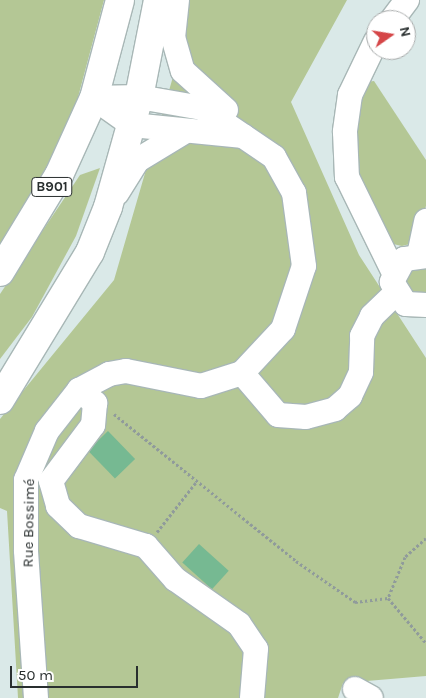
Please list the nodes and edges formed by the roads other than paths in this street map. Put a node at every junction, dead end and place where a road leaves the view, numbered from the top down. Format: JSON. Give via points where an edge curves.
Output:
{"nodes":[{"id":1,"x":120,"y":0,"type":"edge"},
{"id":2,"x":158,"y":0,"type":"edge"},
{"id":3,"x":177,"y":0,"type":"edge"},
{"id":4,"x":367,"y":60,"type":"edge"},
{"id":5,"x":94,"y":98,"type":"junction"},
{"id":6,"x":139,"y":98,"type":"junction"},
{"id":7,"x":132,"y":125,"type":"junction"},
{"id":8,"x":184,"y":132,"type":"junction"},
{"id":9,"x":248,"y":136,"type":"junction"},
{"id":10,"x":108,"y":207,"type":"junction"},
{"id":11,"x":426,"y":221,"type":"edge"},
{"id":12,"x":422,"y":256,"type":"edge"},
{"id":13,"x":0,"y":272,"type":"edge"},
{"id":14,"x":395,"y":283,"type":"junction"},
{"id":15,"x":425,"y":307,"type":"edge"},
{"id":16,"x":242,"y":373,"type":"junction"},
{"id":17,"x":87,"y":396,"type":"junction"},
{"id":18,"x":0,"y":400,"type":"edge"},
{"id":19,"x":36,"y":698,"type":"edge"},
{"id":20,"x":252,"y":698,"type":"edge"}],
"edges":[{"from":1,"to":5,"type":"main road","number":"B901"},
{"from":2,"to":6,"type":"main road"},
{"from":3,"to":9,"type":"street","via":[[173,37],[183,71],[228,111]]},
{"from":4,"to":14,"type":"street","via":[[350,95],[345,132],[347,177]]},
{"from":5,"to":6,"type":"street"},
{"from":5,"to":7,"type":"street"},
{"from":5,"to":13,"type":"main road","number":"B901","via":[[59,175]]},
{"from":6,"to":7,"type":"main road"},
{"from":6,"to":9,"type":"street","via":[[202,108]]},
{"from":7,"to":8,"type":"street"},
{"from":7,"to":10,"type":"main road"},
{"from":8,"to":9,"type":"street"},
{"from":8,"to":10,"type":"street","via":[[138,160]]},
{"from":9,"to":16,"type":"street","name":"Rue Bossimé","via":[[274,157],[294,193],[304,266],[283,329]]},
{"from":10,"to":18,"type":"main road","via":[[69,292]]},
{"from":11,"to":12,"type":"street"},
{"from":12,"to":14,"type":"street","via":[[404,259]]},
{"from":14,"to":15,"type":"street","via":[[406,304]]},
{"from":14,"to":16,"type":"street","via":[[362,336],[361,372],[350,396],[335,409],[306,418],[278,414]]},
{"from":16,"to":17,"type":"street","name":"Rue Bossimé","via":[[201,386],[126,371],[93,379]]},
{"from":17,"to":19,"type":"street","name":"Rue Bossimé","via":[[47,431],[26,480],[26,550]]},
{"from":17,"to":20,"type":"street","via":[[93,425],[51,481],[58,506],[79,526],[146,546],[175,579],[249,635],[258,663]]}]}
